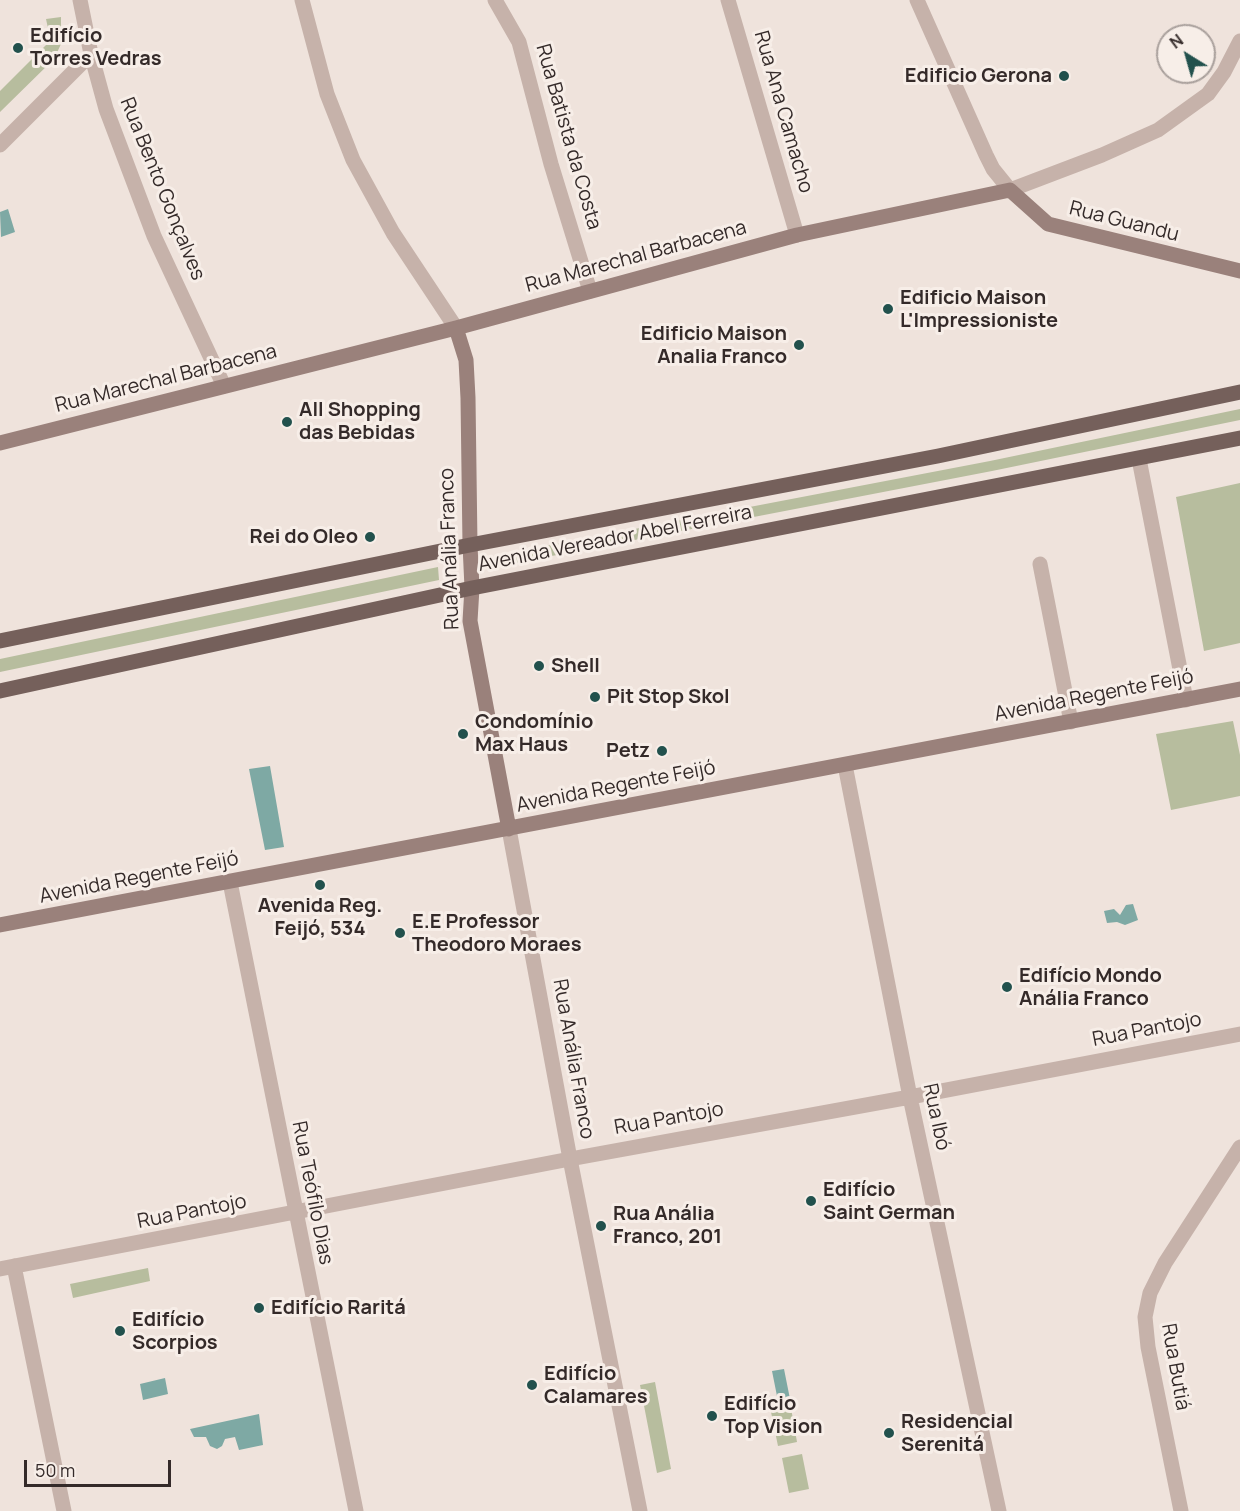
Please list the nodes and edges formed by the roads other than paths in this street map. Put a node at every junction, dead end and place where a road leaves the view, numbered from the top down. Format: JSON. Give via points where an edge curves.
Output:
{"nodes":[{"id":1,"x":80,"y":0,"type":"edge"},
{"id":2,"x":302,"y":0,"type":"edge"},
{"id":3,"x":495,"y":0,"type":"edge"},
{"id":4,"x":728,"y":0,"type":"edge"},
{"id":5,"x":917,"y":0,"type":"edge"},
{"id":6,"x":1240,"y":41,"type":"edge"},
{"id":7,"x":91,"y":54,"type":"junction"},
{"id":8,"x":0,"y":145,"type":"edge"},
{"id":9,"x":1011,"y":189,"type":"junction"},
{"id":10,"x":797,"y":235,"type":"junction"},
{"id":11,"x":1240,"y":271,"type":"edge"},
{"id":12,"x":590,"y":291,"type":"junction"},
{"id":13,"x":456,"y":328,"type":"junction"},
{"id":14,"x":224,"y":386,"type":"junction"},
{"id":15,"x":1240,"y":392,"type":"edge"},
{"id":16,"x":1240,"y":438,"type":"edge"},
{"id":17,"x":0,"y":443,"type":"edge"},
{"id":18,"x":1139,"y":459,"type":"junction"},
{"id":19,"x":470,"y":545,"type":"junction"},
{"id":20,"x":1040,"y":564,"type":"dead end"},
{"id":21,"x":472,"y":588,"type":"junction"},
{"id":22,"x":0,"y":641,"type":"edge"},
{"id":23,"x":1240,"y":689,"type":"edge"},
{"id":24,"x":0,"y":691,"type":"edge"},
{"id":25,"x":1186,"y":700,"type":"junction"},
{"id":26,"x":1071,"y":722,"type":"junction"},
{"id":27,"x":845,"y":765,"type":"junction"},
{"id":28,"x":509,"y":829,"type":"junction"},
{"id":29,"x":230,"y":882,"type":"junction"},
{"id":30,"x":0,"y":925,"type":"edge"},
{"id":31,"x":1240,"y":1034,"type":"edge"},
{"id":32,"x":910,"y":1097,"type":"junction"},
{"id":33,"x":1240,"y":1146,"type":"edge"},
{"id":34,"x":570,"y":1159,"type":"junction"},
{"id":35,"x":295,"y":1213,"type":"junction"},
{"id":36,"x":7,"y":1268,"type":"edge"},
{"id":37,"x":64,"y":1511,"type":"edge"},
{"id":38,"x":356,"y":1511,"type":"edge"},
{"id":39,"x":640,"y":1511,"type":"edge"},
{"id":40,"x":999,"y":1511,"type":"edge"},
{"id":41,"x":1181,"y":1511,"type":"edge"}],
"edges":[{"from":1,"to":7,"type":"street","name":"Rua Bento Gonçalves"},
{"from":2,"to":13,"type":"street","via":[[327,94],[353,160],[393,233]]},
{"from":3,"to":12,"type":"street","name":"Rua Batista da Costa","via":[[519,42]]},
{"from":4,"to":10,"type":"street","name":"Rua Ana Camacho"},
{"from":5,"to":9,"type":"street","via":[[986,155]]},
{"from":6,"to":9,"type":"street","name":"Rua Marechal Barbacena","via":[[1208,94],[1158,130]]},
{"from":7,"to":8,"type":"street"},
{"from":7,"to":14,"type":"street","name":"Rua Bento Gonçalves","via":[[106,109],[154,236]]},
{"from":9,"to":10,"type":"street","name":"Rua Marechal Barbacena"},
{"from":9,"to":11,"type":"street","name":"Rua Guandu","via":[[1048,224]]},
{"from":10,"to":12,"type":"street","name":"Rua Marechal Barbacena"},
{"from":12,"to":13,"type":"street","name":"Rua Marechal Barbacena"},
{"from":13,"to":14,"type":"street","name":"Rua Marechal Barbacena"},
{"from":13,"to":19,"type":"street","name":"Rua Anália Franco","via":[[466,360]]},
{"from":14,"to":17,"type":"street","name":"Rua Marechal Barbacena"},
{"from":15,"to":19,"type":"main road","name":"Avenida Vereador Abel Ferreira","via":[[938,456]]},
{"from":16,"to":18,"type":"main road","name":"Avenida Vereador Abel Ferreira"},
{"from":18,"to":21,"type":"main road","name":"Avenida Vereador Abel Ferreira"},
{"from":18,"to":25,"type":"street"},
{"from":19,"to":21,"type":"street","name":"Rua Anália Franco"},
{"from":19,"to":22,"type":"main road","name":"Avenida Vereador Abel Ferreira"},
{"from":20,"to":26,"type":"street"},
{"from":21,"to":24,"type":"main road","name":"Avenida Vereador Abel Ferreira"},
{"from":21,"to":28,"type":"street","name":"Rua Anália Franco","via":[[470,621]]},
{"from":23,"to":25,"type":"street","name":"Avenida Regente Feijó"},
{"from":25,"to":26,"type":"street","name":"Avenida Regente Feijó"},
{"from":26,"to":27,"type":"street","name":"Avenida Regente Feijó"},
{"from":27,"to":28,"type":"street","name":"Avenida Regente Feijó"},
{"from":27,"to":32,"type":"street","name":"Rua Ibó"},
{"from":28,"to":29,"type":"street","name":"Avenida Regente Feijó"},
{"from":28,"to":34,"type":"street","name":"Rua Anália Franco"},
{"from":29,"to":30,"type":"street","name":"Avenida Regente Feijó"},
{"from":29,"to":35,"type":"street","name":"Rua Teófilo Dias"},
{"from":31,"to":32,"type":"street","name":"Rua Pantojo"},
{"from":32,"to":34,"type":"street","name":"Rua Pantojo"},
{"from":32,"to":40,"type":"street","name":"Rua Ibó"},
{"from":33,"to":41,"type":"street","name":"Rua Butiá","via":[[1165,1263],[1150,1293],[1145,1317]]},
{"from":34,"to":35,"type":"street","name":"Rua Pantojo"},
{"from":34,"to":39,"type":"street","name":"Rua Anália Franco"},
{"from":35,"to":36,"type":"street","name":"Rua Pantojo"},
{"from":35,"to":38,"type":"street","name":"Rua Teófilo Dias"},
{"from":36,"to":37,"type":"street"}]}
